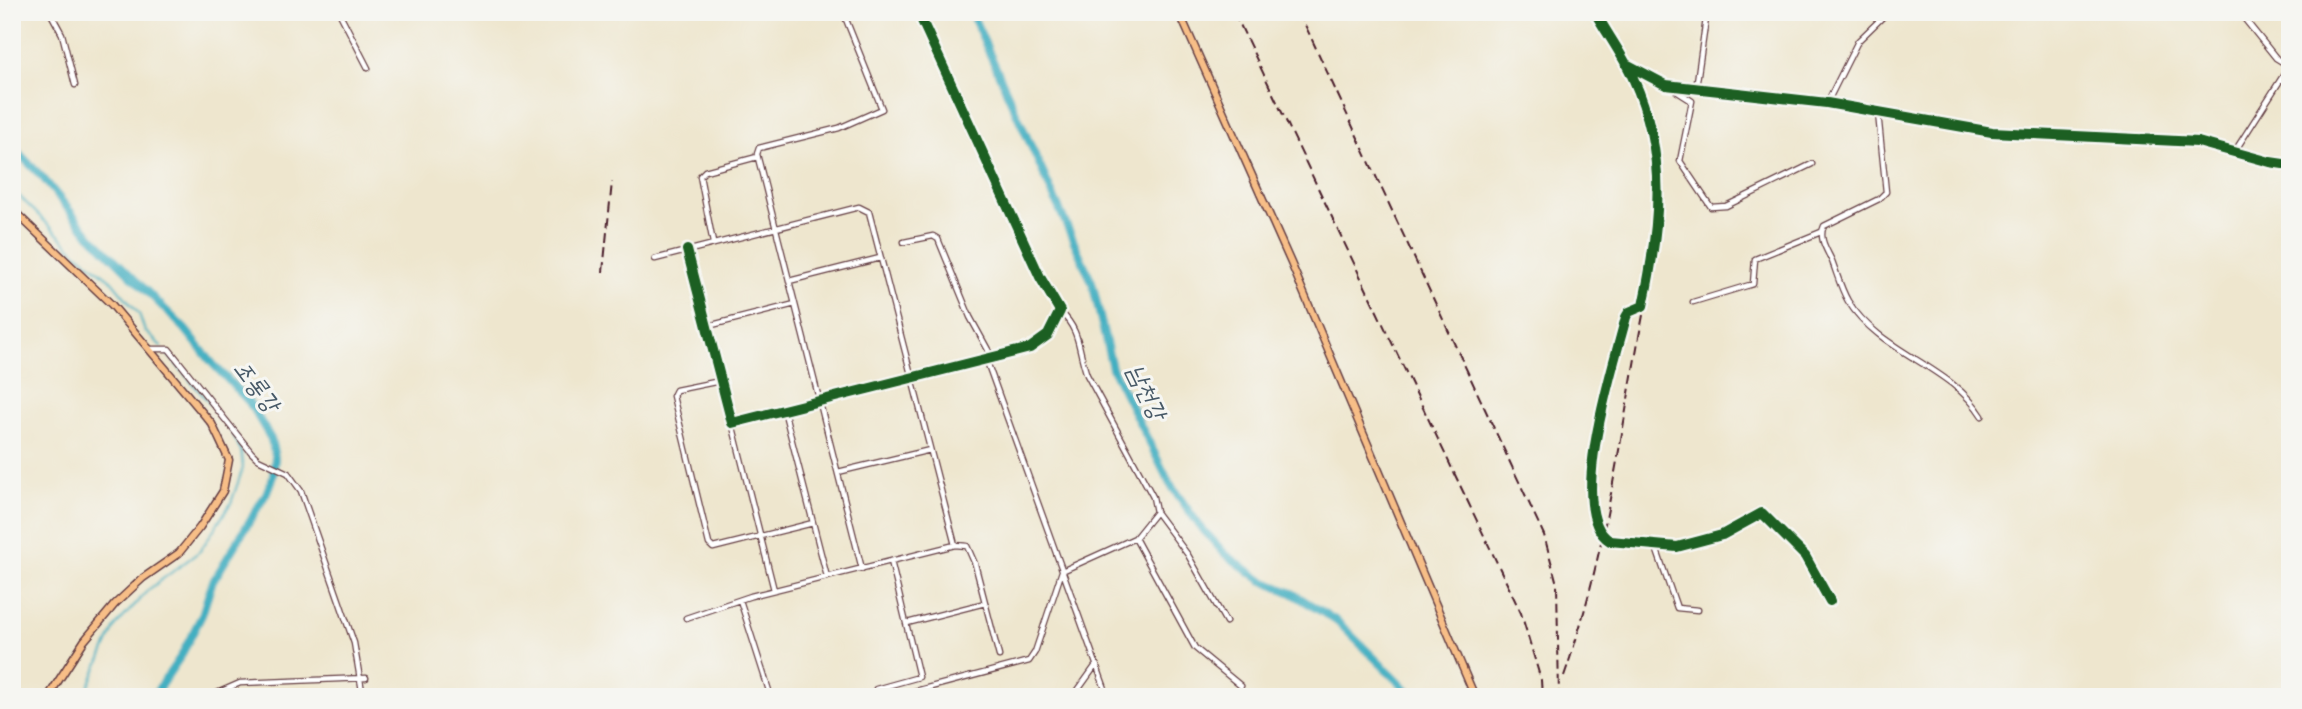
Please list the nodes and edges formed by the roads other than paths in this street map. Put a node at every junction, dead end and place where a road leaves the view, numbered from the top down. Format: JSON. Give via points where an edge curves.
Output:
{"nodes":[{"id":1,"x":50,"y":12,"type":"edge"},
{"id":2,"x":339,"y":12,"type":"edge"},
{"id":3,"x":844,"y":12,"type":"edge"},
{"id":4,"x":918,"y":12,"type":"edge"},
{"id":5,"x":1179,"y":12,"type":"edge"},
{"id":6,"x":1595,"y":12,"type":"edge"},
{"id":7,"x":1707,"y":12,"type":"edge"},
{"id":8,"x":1888,"y":12,"type":"edge"},
{"id":9,"x":2239,"y":12,"type":"edge"},
{"id":10,"x":1625,"y":63,"type":"junction"},
{"id":11,"x":2289,"y":66,"type":"edge"},
{"id":12,"x":368,"y":68,"type":"dead end"},
{"id":13,"x":75,"y":85,"type":"dead end"},
{"id":14,"x":1666,"y":85,"type":"junction"},
{"id":15,"x":1696,"y":88,"type":"junction"},
{"id":16,"x":1828,"y":103,"type":"junction"},
{"id":17,"x":1878,"y":113,"type":"junction"},
{"id":18,"x":2235,"y":151,"type":"junction"},
{"id":19,"x":757,"y":157,"type":"junction"},
{"id":20,"x":1812,"y":164,"type":"dead end"},
{"id":21,"x":2290,"y":164,"type":"edge"},
{"id":22,"x":12,"y":209,"type":"edge"},
{"id":23,"x":775,"y":229,"type":"junction"},
{"id":24,"x":1821,"y":232,"type":"junction"},
{"id":25,"x":904,"y":242,"type":"dead end"},
{"id":26,"x":713,"y":243,"type":"junction"},
{"id":27,"x":687,"y":250,"type":"junction"},
{"id":28,"x":880,"y":258,"type":"junction"},
{"id":29,"x":655,"y":259,"type":"dead end"},
{"id":30,"x":789,"y":281,"type":"junction"},
{"id":31,"x":1693,"y":302,"type":"dead end"},
{"id":32,"x":795,"y":304,"type":"junction"},
{"id":33,"x":1060,"y":311,"type":"junction"},
{"id":34,"x":708,"y":326,"type":"junction"},
{"id":35,"x":149,"y":349,"type":"junction"},
{"id":36,"x":989,"y":358,"type":"junction"},
{"id":37,"x":911,"y":378,"type":"junction"},
{"id":38,"x":720,"y":381,"type":"junction"},
{"id":39,"x":820,"y":400,"type":"junction"},
{"id":40,"x":784,"y":410,"type":"junction"},
{"id":41,"x":1983,"y":416,"type":"dead end"},
{"id":42,"x":732,"y":423,"type":"junction"},
{"id":43,"x":930,"y":450,"type":"junction"},
{"id":44,"x":838,"y":472,"type":"junction"},
{"id":45,"x":1156,"y":512,"type":"junction"},
{"id":46,"x":813,"y":523,"type":"junction"},
{"id":47,"x":760,"y":536,"type":"junction"},
{"id":48,"x":1135,"y":538,"type":"junction"},
{"id":49,"x":955,"y":545,"type":"junction"},
{"id":50,"x":1655,"y":545,"type":"junction"},
{"id":51,"x":891,"y":561,"type":"junction"},
{"id":52,"x":862,"y":569,"type":"junction"},
{"id":53,"x":1062,"y":571,"type":"junction"},
{"id":54,"x":827,"y":577,"type":"junction"},
{"id":55,"x":774,"y":590,"type":"junction"},
{"id":56,"x":740,"y":600,"type":"junction"},
{"id":57,"x":1830,"y":601,"type":"dead end"},
{"id":58,"x":985,"y":603,"type":"junction"},
{"id":59,"x":1698,"y":610,"type":"dead end"},
{"id":60,"x":686,"y":618,"type":"dead end"},
{"id":61,"x":1226,"y":622,"type":"dead end"},
{"id":62,"x":907,"y":623,"type":"junction"},
{"id":63,"x":999,"y":656,"type":"dead end"},
{"id":64,"x":1096,"y":665,"type":"junction"},
{"id":65,"x":359,"y":678,"type":"junction"},
{"id":66,"x":366,"y":678,"type":"dead end"},
{"id":67,"x":1241,"y":686,"type":"dead end"},
{"id":68,"x":876,"y":689,"type":"dead end"},
{"id":69,"x":48,"y":697,"type":"edge"},
{"id":70,"x":208,"y":697,"type":"edge"},
{"id":71,"x":363,"y":697,"type":"edge"},
{"id":72,"x":772,"y":697,"type":"edge"},
{"id":73,"x":893,"y":697,"type":"edge"},
{"id":74,"x":1073,"y":697,"type":"edge"},
{"id":75,"x":1108,"y":697,"type":"edge"},
{"id":76,"x":1475,"y":697,"type":"edge"}],
"edges":[{"from":1,"to":13,"type":"street","via":[[62,34]]},
{"from":2,"to":12,"type":"street"},
{"from":3,"to":19,"type":"street","via":[[882,109],[839,128],[759,148]]},
{"from":4,"to":33,"type":"street"},
{"from":5,"to":76,"type":"main road"},
{"from":6,"to":10,"type":"street"},
{"from":7,"to":15,"type":"street"},
{"from":8,"to":16,"type":"street","via":[[1858,41]]},
{"from":9,"to":11,"type":"street","via":[[2276,58]]},
{"from":10,"to":14,"type":"street"},
{"from":10,"to":50,"type":"street","via":[[1651,136],[1660,197],[1643,306],[1626,317],[1589,477],[1591,506],[1606,539]]},
{"from":11,"to":18,"type":"street"},
{"from":14,"to":15,"type":"street"},
{"from":14,"to":20,"type":"street","via":[[1692,101],[1680,161],[1711,207],[1721,208]]},
{"from":15,"to":16,"type":"street"},
{"from":16,"to":17,"type":"street"},
{"from":17,"to":18,"type":"street","via":[[1992,132],[2199,142]]},
{"from":17,"to":24,"type":"street","via":[[1886,192],[1840,215]]},
{"from":18,"to":21,"type":"street"},
{"from":19,"to":23,"type":"street"},
{"from":19,"to":26,"type":"street","via":[[700,176]]},
{"from":22,"to":35,"type":"main road","via":[[113,305]]},
{"from":23,"to":26,"type":"street"},
{"from":23,"to":28,"type":"street","via":[[862,207],[869,212]]},
{"from":23,"to":30,"type":"street"},
{"from":24,"to":31,"type":"street","via":[[1755,258],[1753,284]]},
{"from":24,"to":41,"type":"street","via":[[1847,300],[1865,322],[1961,390]]},
{"from":25,"to":36,"type":"street","via":[[938,239]]},
{"from":26,"to":27,"type":"street"},
{"from":27,"to":29,"type":"street"},
{"from":27,"to":34,"type":"street"},
{"from":28,"to":30,"type":"street"},
{"from":28,"to":37,"type":"street"},
{"from":30,"to":32,"type":"street"},
{"from":32,"to":34,"type":"street"},
{"from":32,"to":39,"type":"street"},
{"from":33,"to":36,"type":"street","via":[[1048,335],[1030,348]]},
{"from":33,"to":45,"type":"street","via":[[1080,338],[1087,375],[1153,497]]},
{"from":34,"to":38,"type":"street"},
{"from":35,"to":65,"type":"street","via":[[171,351],[251,452],[284,470],[297,484],[311,512],[354,643]]},
{"from":35,"to":69,"type":"main road","via":[[216,429],[229,460],[226,484],[185,547],[127,592],[96,625]]},
{"from":36,"to":37,"type":"street"},
{"from":36,"to":53,"type":"street"},
{"from":37,"to":39,"type":"street"},
{"from":37,"to":43,"type":"street"},
{"from":38,"to":42,"type":"street"},
{"from":38,"to":47,"type":"street","via":[[674,393],[689,467],[712,547]]},
{"from":39,"to":40,"type":"street"},
{"from":39,"to":44,"type":"street"},
{"from":40,"to":42,"type":"street"},
{"from":40,"to":46,"type":"street"},
{"from":42,"to":47,"type":"street"},
{"from":43,"to":44,"type":"street"},
{"from":43,"to":49,"type":"street"},
{"from":44,"to":52,"type":"street"},
{"from":45,"to":48,"type":"street"},
{"from":45,"to":61,"type":"street","via":[[1188,555]]},
{"from":46,"to":47,"type":"street"},
{"from":46,"to":54,"type":"street"},
{"from":47,"to":55,"type":"street"},
{"from":48,"to":53,"type":"street"},
{"from":48,"to":67,"type":"street","via":[[1195,648]]},
{"from":49,"to":51,"type":"street"},
{"from":49,"to":58,"type":"street","via":[[967,546]]},
{"from":50,"to":57,"type":"street","via":[[1677,547],[1713,537],[1762,513],[1805,556]]},
{"from":50,"to":59,"type":"street","via":[[1676,608]]},
{"from":51,"to":52,"type":"street"},
{"from":51,"to":62,"type":"street"},
{"from":52,"to":54,"type":"street"},
{"from":53,"to":64,"type":"street"},
{"from":53,"to":73,"type":"street","via":[[1030,661]]},
{"from":54,"to":55,"type":"street"},
{"from":55,"to":56,"type":"street"},
{"from":56,"to":60,"type":"street"},
{"from":56,"to":72,"type":"street"},
{"from":58,"to":62,"type":"street"},
{"from":58,"to":63,"type":"street"},
{"from":62,"to":68,"type":"street","via":[[919,677]]},
{"from":64,"to":74,"type":"street"},
{"from":64,"to":75,"type":"street"},
{"from":65,"to":66,"type":"street"},
{"from":65,"to":70,"type":"street","via":[[240,683]]},
{"from":65,"to":71,"type":"street"}]}
